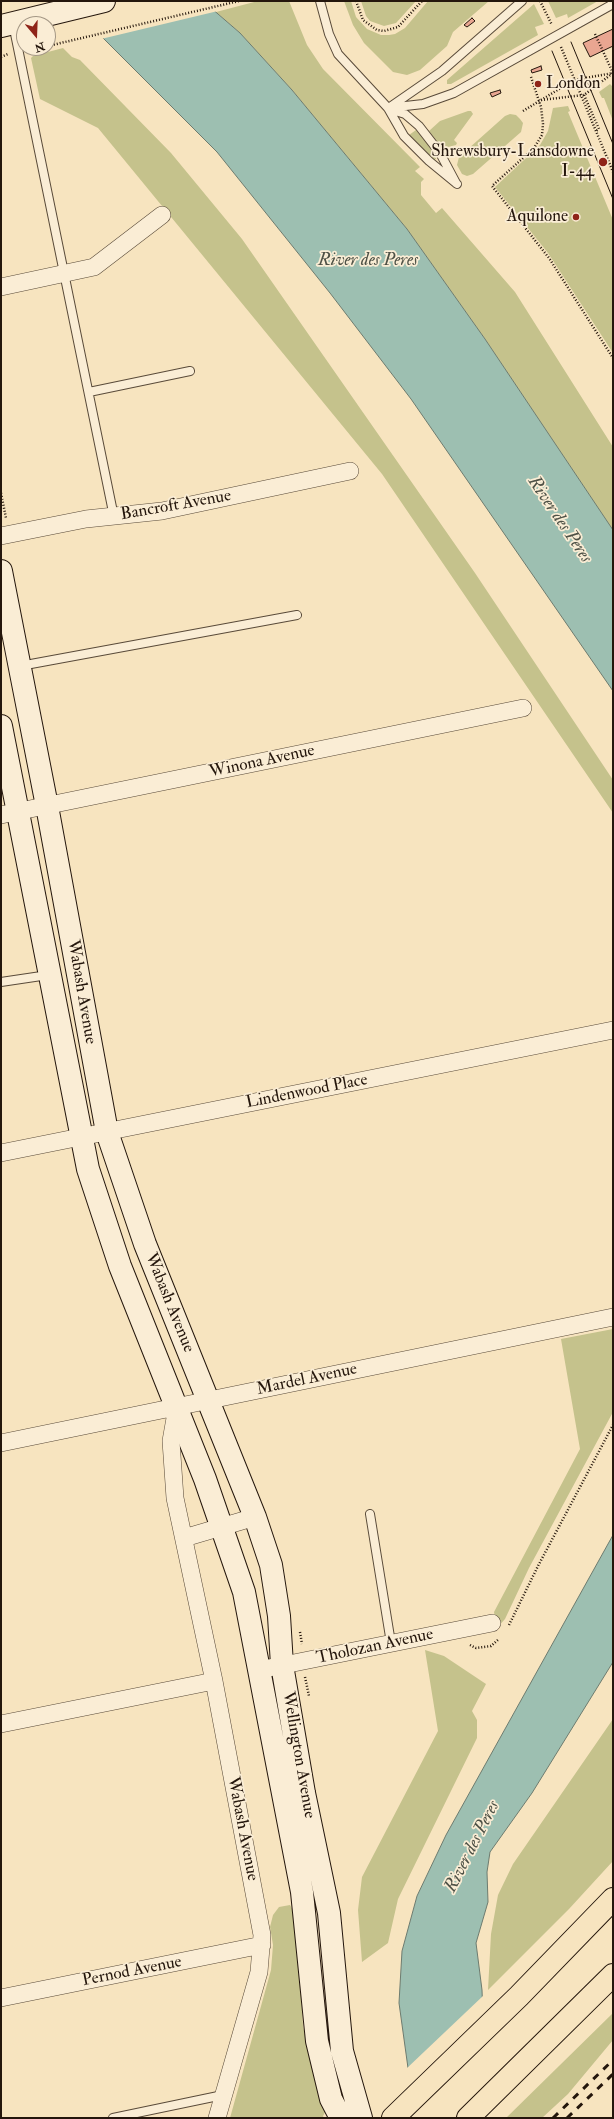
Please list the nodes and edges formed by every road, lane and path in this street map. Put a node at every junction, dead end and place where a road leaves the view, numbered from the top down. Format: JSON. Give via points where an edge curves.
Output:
{"nodes":[{"id":1,"x":104,"y":1,"type":"edge"},
{"id":2,"x":240,"y":1,"type":"edge"},
{"id":3,"x":320,"y":1,"type":"edge"},
{"id":4,"x":356,"y":1,"type":"edge"},
{"id":5,"x":422,"y":1,"type":"edge"},
{"id":6,"x":522,"y":1,"type":"edge"},
{"id":7,"x":540,"y":1,"type":"edge"},
{"id":8,"x":613,"y":4,"type":"edge"},
{"id":9,"x":15,"y":22,"type":"edge"},
{"id":10,"x":552,"y":26,"type":"dead end"},
{"id":11,"x":596,"y":34,"type":"dead end"},
{"id":12,"x":56,"y":44,"type":"edge"},
{"id":13,"x":561,"y":48,"type":"dead end"},
{"id":14,"x":613,"y":73,"type":"edge"},
{"id":15,"x":530,"y":77,"type":"dead end"},
{"id":16,"x":574,"y":80,"type":"junction"},
{"id":17,"x":583,"y":95,"type":"junction"},
{"id":18,"x":539,"y":100,"type":"junction"},
{"id":19,"x":388,"y":108,"type":"junction"},
{"id":20,"x":523,"y":111,"type":"dead end"},
{"id":21,"x":613,"y":172,"type":"edge"},
{"id":22,"x":162,"y":215,"type":"dead end"},
{"id":23,"x":66,"y":274,"type":"junction"},
{"id":24,"x":1,"y":287,"type":"edge"},
{"id":25,"x":613,"y":358,"type":"edge"},
{"id":26,"x":190,"y":371,"type":"dead end"},
{"id":27,"x":89,"y":392,"type":"junction"},
{"id":28,"x":350,"y":471,"type":"dead end"},
{"id":29,"x":1,"y":493,"type":"edge"},
{"id":30,"x":114,"y":516,"type":"junction"},
{"id":31,"x":4,"y":529,"type":"edge"},
{"id":32,"x":1,"y":571,"type":"edge"},
{"id":33,"x":297,"y":615,"type":"dead end"},
{"id":34,"x":19,"y":667,"type":"junction"},
{"id":35,"x":522,"y":708,"type":"dead end"},
{"id":36,"x":1,"y":726,"type":"edge"},
{"id":37,"x":47,"y":806,"type":"junction"},
{"id":38,"x":9,"y":813,"type":"edge"},
{"id":39,"x":49,"y":975,"type":"junction"},
{"id":40,"x":1,"y":982,"type":"edge"},
{"id":41,"x":613,"y":1030,"type":"edge"},
{"id":42,"x":107,"y":1132,"type":"junction"},
{"id":43,"x":82,"y":1137,"type":"junction"},
{"id":44,"x":1,"y":1154,"type":"edge"},
{"id":45,"x":613,"y":1317,"type":"edge"},
{"id":46,"x":207,"y":1399,"type":"junction"},
{"id":47,"x":177,"y":1407,"type":"junction"},
{"id":48,"x":613,"y":1425,"type":"edge"},
{"id":49,"x":1,"y":1443,"type":"edge"},
{"id":50,"x":370,"y":1514,"type":"dead end"},
{"id":51,"x":255,"y":1517,"type":"junction"},
{"id":52,"x":222,"y":1526,"type":"junction"},
{"id":53,"x":184,"y":1538,"type":"junction"},
{"id":54,"x":501,"y":1628,"type":"junction"},
{"id":55,"x":453,"y":1631,"type":"junction"},
{"id":56,"x":391,"y":1644,"type":"junction"},
{"id":57,"x":282,"y":1665,"type":"junction"},
{"id":58,"x":259,"y":1670,"type":"junction"},
{"id":59,"x":214,"y":1681,"type":"junction"},
{"id":60,"x":1,"y":1724,"type":"edge"},
{"id":61,"x":613,"y":1899,"type":"edge"},
{"id":62,"x":262,"y":1945,"type":"junction"},
{"id":63,"x":613,"y":1975,"type":"edge"},
{"id":64,"x":1,"y":1998,"type":"edge"},
{"id":65,"x":223,"y":2095,"type":"junction"},
{"id":66,"x":113,"y":2118,"type":"edge"},
{"id":67,"x":217,"y":2118,"type":"edge"},
{"id":68,"x":341,"y":2118,"type":"edge"},
{"id":69,"x":361,"y":2118,"type":"edge"},
{"id":70,"x":393,"y":2118,"type":"edge"},
{"id":71,"x":468,"y":2118,"type":"edge"}],
"edges":[{"from":1,"to":9,"type":"main road"},
{"from":2,"to":12,"type":"path"},
{"from":3,"to":19,"type":"lane","via":[[329,34],[338,54]]},
{"from":4,"to":5,"type":"path","via":[[363,20],[377,30],[384,31],[398,27]]},
{"from":6,"to":19,"type":"lane","via":[[442,71]]},
{"from":7,"to":10,"type":"path"},
{"from":8,"to":19,"type":"lane","via":[[454,93],[423,104]]},
{"from":9,"to":23,"type":"lane"},
{"from":11,"to":14,"type":"path"},
{"from":13,"to":16,"type":"path"},
{"from":14,"to":16,"type":"path"},
{"from":14,"to":17,"type":"path"},
{"from":15,"to":18,"type":"path"},
{"from":16,"to":17,"type":"path"},
{"from":16,"to":18,"type":"path"},
{"from":17,"to":18,"type":"path"},
{"from":17,"to":21,"type":"path"},
{"from":18,"to":20,"type":"path"},
{"from":18,"to":25,"type":"path","via":[[542,135],[538,142],[492,186],[548,258]]},
{"from":19,"to":19,"type":"lane","via":[[404,136],[433,166],[457,184],[440,153],[419,126],[405,114]]},
{"from":22,"to":23,"type":"street","via":[[101,263]]},
{"from":23,"to":24,"type":"street"},
{"from":23,"to":27,"type":"lane"},
{"from":26,"to":27,"type":"lane"},
{"from":27,"to":30,"type":"lane"},
{"from":28,"to":30,"type":"street","name":"Bancroft Avenue","via":[[162,511]]},
{"from":29,"to":31,"type":"path"},
{"from":30,"to":31,"type":"street","name":"Bancroft Avenue"},
{"from":32,"to":34,"type":"main road","name":"Wabash Avenue"},
{"from":33,"to":34,"type":"lane"},
{"from":34,"to":37,"type":"main road","name":"Wabash Avenue"},
{"from":35,"to":37,"type":"street","name":"Winona Avenue"},
{"from":36,"to":38,"type":"main road","name":"Wabash Avenue"},
{"from":37,"to":38,"type":"street","name":"Winona Avenue"},
{"from":37,"to":42,"type":"main road","name":"Wabash Avenue"},
{"from":38,"to":39,"type":"main road","name":"Wabash Avenue"},
{"from":39,"to":40,"type":"lane"},
{"from":39,"to":43,"type":"main road","name":"Wabash Avenue"},
{"from":41,"to":42,"type":"street","name":"Lindenwood Place"},
{"from":42,"to":43,"type":"street","name":"Lindenwood Place"},
{"from":42,"to":46,"type":"main road","name":"Wabash Avenue","via":[[140,1231]]},
{"from":43,"to":44,"type":"street","name":"Lindenwood Place"},
{"from":43,"to":47,"type":"main road","name":"Wabash Avenue","via":[[88,1169],[120,1266]]},
{"from":45,"to":46,"type":"street","name":"Mardel Avenue"},
{"from":46,"to":47,"type":"street","name":"Mardel Avenue"},
{"from":46,"to":51,"type":"main road","name":"Wellington Avenue"},
{"from":47,"to":49,"type":"street","name":"Mardel Avenue"},
{"from":47,"to":52,"type":"main road","name":"Wellington Avenue"},
{"from":47,"to":53,"type":"street","name":"Wabash Avenue","via":[[170,1441],[175,1498]]},
{"from":48,"to":54,"type":"path"},
{"from":50,"to":56,"type":"lane"},
{"from":51,"to":52,"type":"street"},
{"from":51,"to":57,"type":"main road","name":"Wellington Avenue","via":[[271,1565],[279,1616]]},
{"from":52,"to":53,"type":"street"},
{"from":52,"to":58,"type":"main road","name":"Wellington Avenue","via":[[244,1592]]},
{"from":53,"to":59,"type":"street","name":"Wabash Avenue"},
{"from":54,"to":55,"type":"street","name":"Tholozan Avenue"},
{"from":54,"to":55,"type":"path","via":[[491,1646],[476,1648],[464,1642]]},
{"from":55,"to":56,"type":"street","name":"Tholozan Avenue"},
{"from":56,"to":57,"type":"street","name":"Tholozan Avenue"},
{"from":57,"to":58,"type":"street","name":"Tholozan Avenue"},
{"from":57,"to":69,"type":"main road","name":"Wellington Avenue","via":[[304,1793],[329,1913],[342,2051]]},
{"from":58,"to":68,"type":"main road","name":"Wellington Avenue","via":[[302,1892],[317,2041],[332,2099]]},
{"from":59,"to":60,"type":"street"},
{"from":59,"to":62,"type":"street","name":"Wabash Avenue"},
{"from":61,"to":70,"type":"highway","via":[[519,1996]]},
{"from":62,"to":64,"type":"street","name":"Pernod Avenue"},
{"from":62,"to":65,"type":"street","name":"Wabash Avenue","via":[[259,1972]]},
{"from":63,"to":71,"type":"highway"},
{"from":65,"to":66,"type":"lane"},
{"from":65,"to":67,"type":"street","name":"Wabash Avenue"}]}
